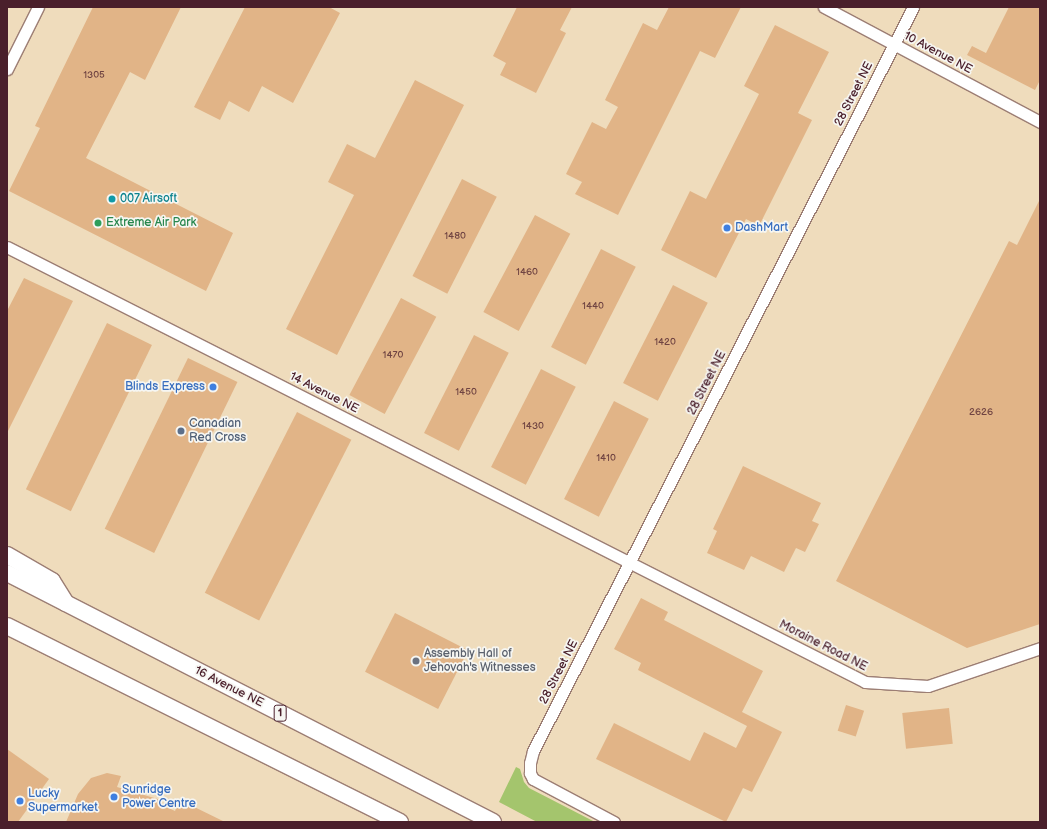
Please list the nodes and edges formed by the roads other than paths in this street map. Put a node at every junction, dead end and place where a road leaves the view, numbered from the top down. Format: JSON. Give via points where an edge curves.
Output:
{"nodes":[{"id":1,"x":38,"y":7,"type":"edge"},
{"id":2,"x":824,"y":7,"type":"edge"},
{"id":3,"x":913,"y":7,"type":"edge"},
{"id":4,"x":894,"y":44,"type":"junction"},
{"id":5,"x":7,"y":68,"type":"edge"},
{"id":6,"x":1040,"y":122,"type":"edge"},
{"id":7,"x":7,"y":247,"type":"edge"},
{"id":8,"x":7,"y":555,"type":"edge"},
{"id":9,"x":630,"y":562,"type":"junction"},
{"id":10,"x":7,"y":573,"type":"edge"},
{"id":11,"x":67,"y":604,"type":"junction"},
{"id":12,"x":7,"y":626,"type":"edge"},
{"id":13,"x":7,"y":633,"type":"edge"},
{"id":14,"x":24,"y":634,"type":"junction"},
{"id":15,"x":1040,"y":648,"type":"edge"},
{"id":16,"x":400,"y":822,"type":"edge"},
{"id":17,"x":493,"y":822,"type":"edge"},
{"id":18,"x":614,"y":822,"type":"edge"}],
"edges":[{"from":1,"to":5,"type":"street"},
{"from":2,"to":4,"type":"street","name":"10 Avenue NE"},
{"from":3,"to":4,"type":"street","name":"28 Street NE"},
{"from":4,"to":6,"type":"street","name":"10 Avenue NE"},
{"from":4,"to":9,"type":"street","name":"28 Street NE"},
{"from":7,"to":9,"type":"street","name":"14 Avenue NE"},
{"from":8,"to":11,"type":"highway","via":[[52,581]]},
{"from":9,"to":15,"type":"street","name":"Moraine Road NE","via":[[865,682],[928,686]]},
{"from":9,"to":18,"type":"street","name":"28 Street NE","via":[[533,752],[530,773],[541,785]]},
{"from":10,"to":11,"type":"highway","name":"16 Avenue NE","number":"1"},
{"from":11,"to":17,"type":"highway","name":"16 Avenue NE","number":"1"},
{"from":12,"to":14,"type":"highway"},
{"from":13,"to":14,"type":"highway"},
{"from":14,"to":16,"type":"highway"}]}
